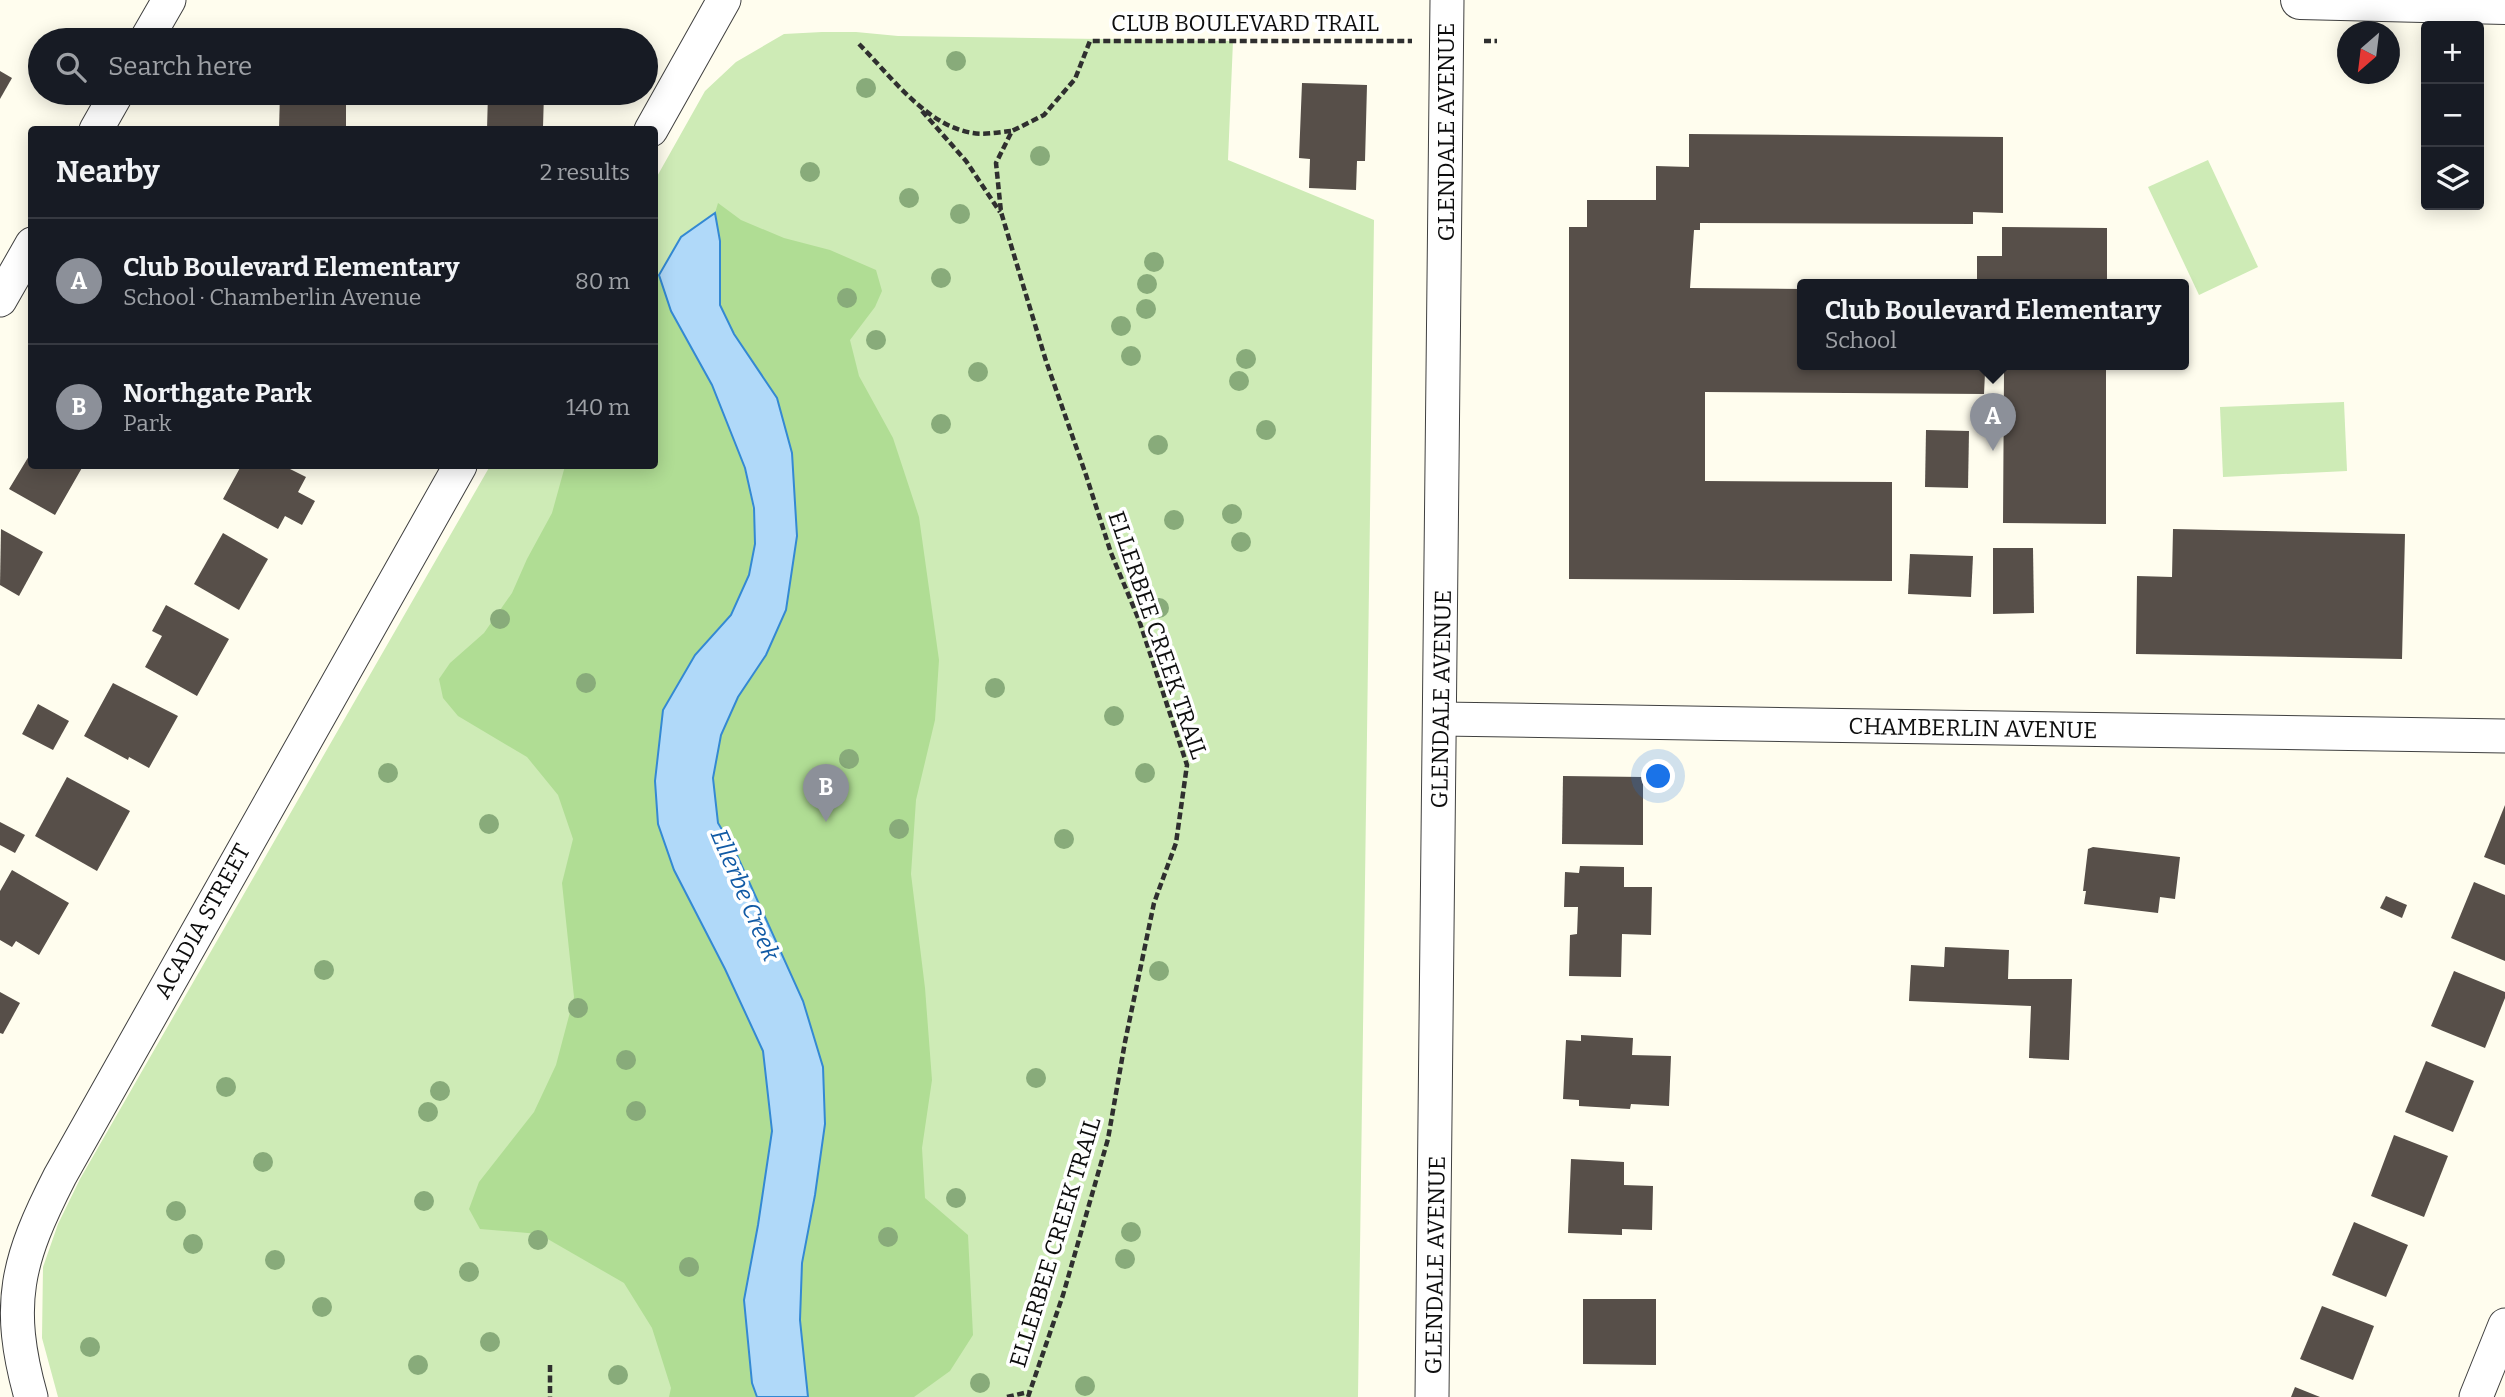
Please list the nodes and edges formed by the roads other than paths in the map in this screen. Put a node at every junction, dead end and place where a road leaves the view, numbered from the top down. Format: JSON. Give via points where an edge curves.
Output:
{"nodes":[{"id":1,"x":169,"y":0,"type":"edge"},
{"id":2,"x":724,"y":0,"type":"edge"},
{"id":3,"x":1447,"y":0,"type":"edge"},
{"id":4,"x":2300,"y":0,"type":"edge"},
{"id":5,"x":2505,"y":5,"type":"edge"},
{"id":6,"x":153,"y":28,"type":"edge"},
{"id":7,"x":110,"y":105,"type":"edge"},
{"id":8,"x":98,"y":126,"type":"edge"},
{"id":9,"x":653,"y":126,"type":"edge"},
{"id":10,"x":28,"y":251,"type":"edge"},
{"id":11,"x":0,"y":300,"type":"edge"},
{"id":12,"x":458,"y":469,"type":"edge"},
{"id":13,"x":1441,"y":719,"type":"junction"},
{"id":14,"x":2505,"y":736,"type":"edge"},
{"id":15,"x":8,"y":1298,"type":"edge"},
{"id":16,"x":2505,"y":1325,"type":"edge"},
{"id":17,"x":31,"y":1397,"type":"edge"},
{"id":18,"x":1432,"y":1397,"type":"edge"},
{"id":19,"x":2476,"y":1397,"type":"edge"}],
"edges":[{"from":1,"to":6,"type":"street"},
{"from":2,"to":9,"type":"street"},
{"from":3,"to":13,"type":"street","name":"GLENDALE AVENUE"},
{"from":4,"to":5,"type":"street"},
{"from":7,"to":8,"type":"street"},
{"from":10,"to":11,"type":"street"},
{"from":12,"to":15,"type":"street","name":"ACADIA STREET","via":[[60,1175]]},
{"from":13,"to":14,"type":"street","name":"CHAMBERLIN AVENUE"},
{"from":13,"to":18,"type":"street","name":"GLENDALE AVENUE"},
{"from":15,"to":17,"type":"street","name":"ACADIA STREET"},
{"from":16,"to":19,"type":"street"}]}
